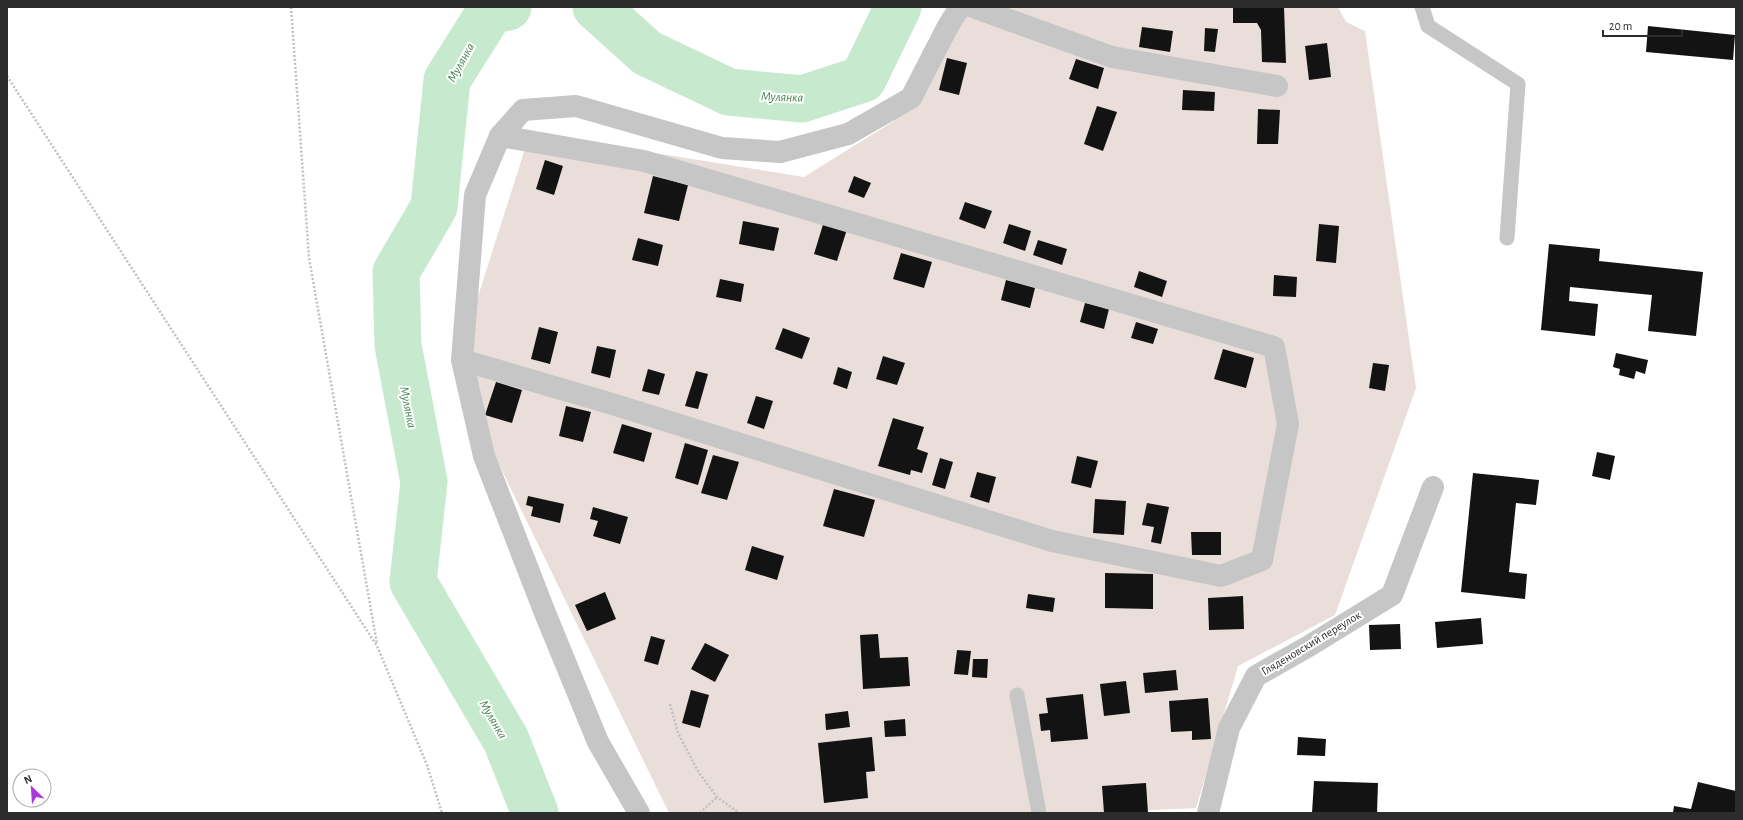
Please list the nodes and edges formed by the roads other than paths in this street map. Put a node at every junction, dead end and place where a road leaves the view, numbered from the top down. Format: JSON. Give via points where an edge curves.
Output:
{"nodes":[{"id":1,"x":960,"y":7,"type":"edge"},
{"id":2,"x":973,"y":7,"type":"edge"},
{"id":3,"x":1422,"y":7,"type":"edge"},
{"id":4,"x":1277,"y":86,"type":"dead end"},
{"id":5,"x":500,"y":136,"type":"junction"},
{"id":6,"x":1507,"y":238,"type":"dead end"},
{"id":7,"x":462,"y":360,"type":"junction"},
{"id":8,"x":1433,"y":487,"type":"dead end"},
{"id":9,"x":1016,"y":695,"type":"dead end"},
{"id":10,"x":639,"y":813,"type":"edge"},
{"id":11,"x":1040,"y":813,"type":"edge"},
{"id":12,"x":1208,"y":813,"type":"edge"}],
"edges":[{"from":1,"to":5,"type":"street","via":[[911,98],[848,134],[780,152],[722,148],[576,106],[523,110]]},
{"from":2,"to":4,"type":"street","via":[[1112,57]]},
{"from":3,"to":6,"type":"lane","via":[[1428,26],[1518,84]]},
{"from":5,"to":7,"type":"street","via":[[475,195]]},
{"from":5,"to":7,"type":"street","via":[[644,162],[1274,347],[1288,424],[1262,560],[1221,576],[1052,541],[609,403]]},
{"from":7,"to":10,"type":"street","via":[[484,456],[539,598],[598,742]]},
{"from":8,"to":12,"type":"street","name":"Гляденовский переулок","via":[[1392,595],[1256,676],[1229,728]]},
{"from":9,"to":11,"type":"lane"}]}
